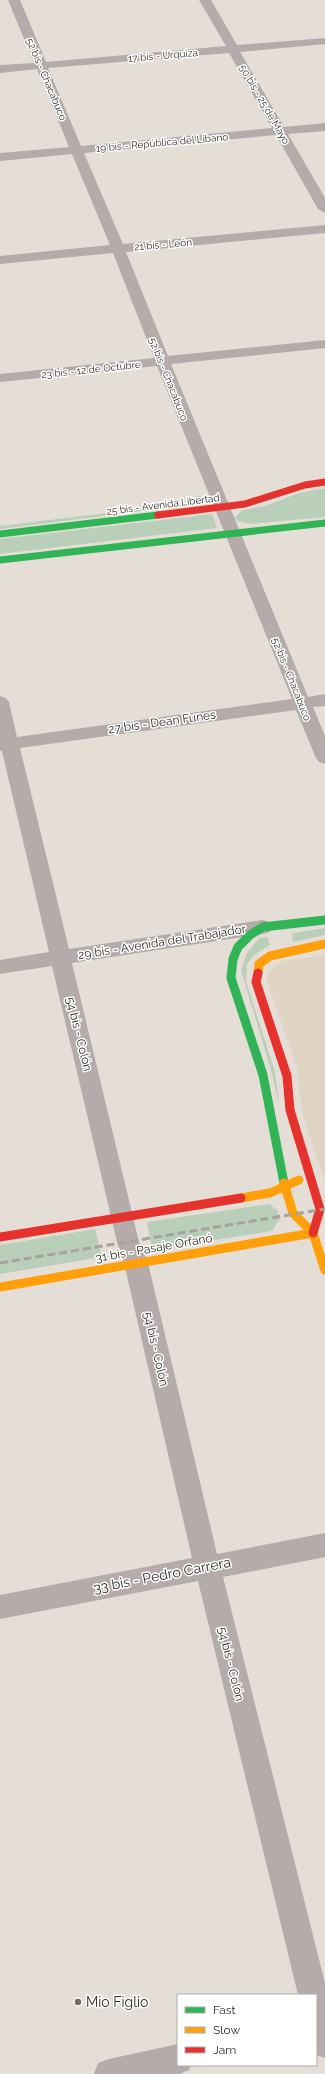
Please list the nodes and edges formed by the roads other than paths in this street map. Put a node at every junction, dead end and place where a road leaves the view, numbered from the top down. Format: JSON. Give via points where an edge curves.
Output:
{"nodes":[{"id":1,"x":14,"y":0,"type":"edge"},
{"id":2,"x":205,"y":0,"type":"edge"},
{"id":3,"x":325,"y":41,"type":"edge"},
{"id":4,"x":233,"y":49,"type":"junction"},
{"id":5,"x":41,"y":65,"type":"junction"},
{"id":6,"x":0,"y":69,"type":"edge"},
{"id":7,"x":325,"y":127,"type":"edge"},
{"id":8,"x":280,"y":131,"type":"junction"},
{"id":9,"x":76,"y":149,"type":"junction"},
{"id":10,"x":0,"y":157,"type":"edge"},
{"id":11,"x":325,"y":209,"type":"edge"},
{"id":12,"x":325,"y":229,"type":"edge"},
{"id":13,"x":118,"y":249,"type":"junction"},
{"id":14,"x":0,"y":260,"type":"edge"},
{"id":15,"x":325,"y":344,"type":"edge"},
{"id":16,"x":162,"y":361,"type":"junction"},
{"id":17,"x":0,"y":378,"type":"edge"},
{"id":18,"x":325,"y":482,"type":"edge"},
{"id":19,"x":221,"y":508,"type":"junction"},
{"id":20,"x":325,"y":523,"type":"edge"},
{"id":21,"x":232,"y":532,"type":"junction"},
{"id":22,"x":0,"y":534,"type":"edge"},
{"id":23,"x":0,"y":560,"type":"edge"},
{"id":24,"x":325,"y":700,"type":"edge"},
{"id":25,"x":0,"y":702,"type":"edge"},
{"id":26,"x":301,"y":703,"type":"junction"},
{"id":27,"x":6,"y":745,"type":"edge"},
{"id":28,"x":325,"y":758,"type":"edge"},
{"id":29,"x":325,"y":920,"type":"edge"},
{"id":30,"x":273,"y":929,"type":"junction"},
{"id":31,"x":325,"y":944,"type":"edge"},
{"id":32,"x":60,"y":959,"type":"junction"},
{"id":33,"x":0,"y":967,"type":"edge"},
{"id":34,"x":312,"y":1178,"type":"junction"},
{"id":35,"x":285,"y":1186,"type":"junction"},
{"id":36,"x":123,"y":1216,"type":"junction"},
{"id":37,"x":313,"y":1233,"type":"junction"},
{"id":38,"x":0,"y":1237,"type":"edge"},
{"id":39,"x":136,"y":1263,"type":"junction"},
{"id":40,"x":325,"y":1270,"type":"edge"},
{"id":41,"x":0,"y":1287,"type":"edge"},
{"id":42,"x":325,"y":1545,"type":"edge"},
{"id":43,"x":207,"y":1566,"type":"junction"},
{"id":44,"x":0,"y":1607,"type":"edge"},
{"id":45,"x":313,"y":1994,"type":"edge"},
{"id":46,"x":177,"y":2059,"type":"edge"},
{"id":47,"x":109,"y":2074,"type":"edge"}],
"edges":[{"from":1,"to":5,"type":"street","name":"52 bis - Chacabuco"},
{"from":2,"to":4,"type":"street","name":"50 bis - 25 de Mayo"},
{"from":3,"to":4,"type":"street","name":"17 bis - Urquiza"},
{"from":4,"to":5,"type":"street","name":"17 bis - Urquiza"},
{"from":4,"to":8,"type":"street","name":"50 bis - 25 de Mayo"},
{"from":5,"to":6,"type":"street","name":"17 bis - Urquiza"},
{"from":5,"to":9,"type":"street","name":"52 bis - Chacabuco"},
{"from":7,"to":8,"type":"street","name":"19 bis - República del Líbano"},
{"from":8,"to":9,"type":"street","name":"19 bis - República del Líbano"},
{"from":8,"to":11,"type":"street","name":"50 bis - 25 de Mayo"},
{"from":9,"to":10,"type":"street","name":"19 bis - República del Líbano"},
{"from":9,"to":13,"type":"street","name":"52 bis - Chacabuco"},
{"from":12,"to":13,"type":"street","name":"21 bis - León"},
{"from":13,"to":14,"type":"street","name":"21 bis - León"},
{"from":13,"to":16,"type":"street","name":"52 bis - Chacabuco"},
{"from":15,"to":16,"type":"street","name":"23 bis - 12 de Octubre"},
{"from":16,"to":17,"type":"street","name":"23 bis - 12 de Octubre"},
{"from":16,"to":19,"type":"street","name":"52 bis - Chacabuco"},
{"from":18,"to":19,"type":"street","name":"25 bis - Avenida Libertad","via":[[293,488],[264,500]]},
{"from":19,"to":21,"type":"street","name":"52 bis - Chacabuco"},
{"from":19,"to":22,"type":"street","name":"25 bis - Avenida Libertad"},
{"from":20,"to":21,"type":"street"},
{"from":21,"to":23,"type":"street"},
{"from":21,"to":26,"type":"street","name":"52 bis - Chacabuco"},
{"from":24,"to":26,"type":"street","name":"27 bis - Dean Funes"},
{"from":25,"to":27,"type":"street","name":"54 bis - Colón"},
{"from":26,"to":27,"type":"street","name":"27 bis - Dean Funes"},
{"from":26,"to":28,"type":"street","name":"52 bis - Chacabuco"},
{"from":27,"to":32,"type":"street","name":"54 bis - Colón"},
{"from":29,"to":30,"type":"street","name":"29 bis - Avenida del Trabajador"},
{"from":30,"to":32,"type":"street","name":"29 bis - Avenida del Trabajador","via":[[236,930]]},
{"from":30,"to":35,"type":"street","via":[[250,934],[238,946],[233,959],[231,978],[263,1075]]},
{"from":31,"to":34,"type":"street","via":[[285,949],[270,956],[259,964],[256,982],[287,1076],[290,1110]]},
{"from":32,"to":33,"type":"street","name":"29 bis - Avenida del Trabajador"},
{"from":32,"to":36,"type":"street","name":"54 bis - Colón"},
{"from":34,"to":35,"type":"street","via":[[297,1180]]},
{"from":34,"to":37,"type":"street","via":[[320,1210]]},
{"from":35,"to":36,"type":"street","via":[[270,1193]]},
{"from":35,"to":37,"type":"street","via":[[293,1213]]},
{"from":36,"to":38,"type":"street"},
{"from":36,"to":39,"type":"street","name":"54 bis - Colón","via":[[128,1242]]},
{"from":37,"to":39,"type":"street","name":"31 bis - Pasaje Orfanó"},
{"from":37,"to":40,"type":"street"},
{"from":39,"to":41,"type":"street","name":"31 bis - Pasaje Orfanó"},
{"from":39,"to":43,"type":"street","name":"54 bis - Colón"},
{"from":42,"to":43,"type":"street","name":"33 bis - Pedro Carrera"},
{"from":43,"to":44,"type":"street","name":"33 bis - Pedro Carrera"},
{"from":43,"to":45,"type":"street","name":"54 bis - Colón"},
{"from":46,"to":47,"type":"street"}]}
